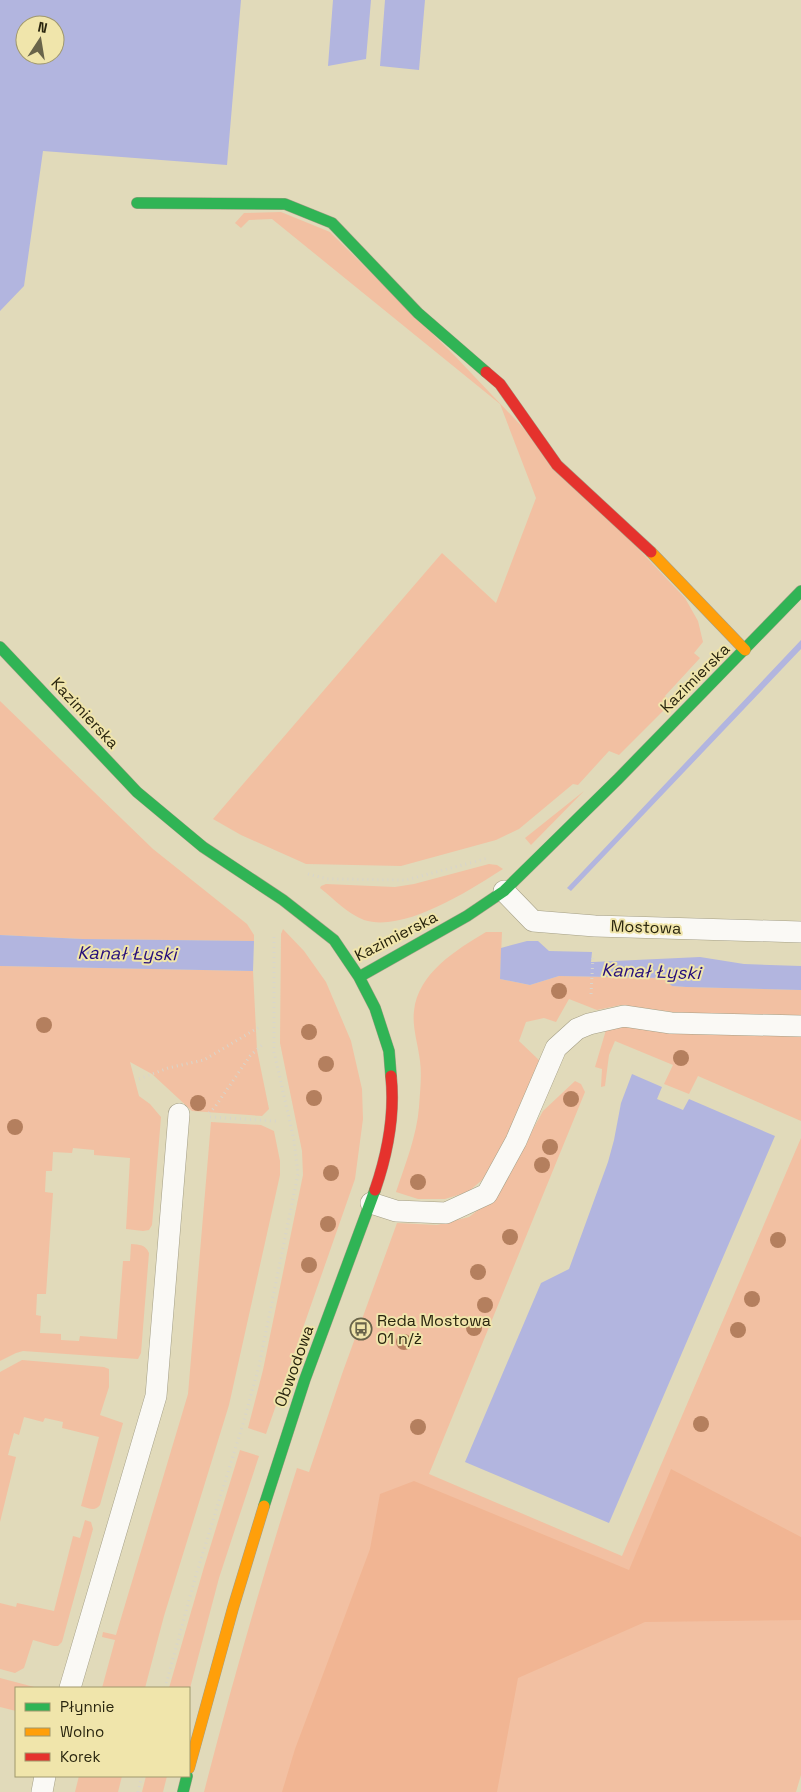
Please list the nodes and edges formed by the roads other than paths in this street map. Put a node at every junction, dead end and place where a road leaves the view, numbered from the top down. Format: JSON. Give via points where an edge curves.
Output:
{"nodes":[{"id":1,"x":137,"y":203,"type":"dead end"},
{"id":2,"x":801,"y":591,"type":"edge"},
{"id":3,"x":0,"y":647,"type":"edge"},
{"id":4,"x":746,"y":650,"type":"junction"},
{"id":5,"x":504,"y":891,"type":"junction"},
{"id":6,"x":801,"y":932,"type":"edge"},
{"id":7,"x":359,"y":977,"type":"junction"},
{"id":8,"x":801,"y":1026,"type":"edge"},
{"id":9,"x":179,"y":1114,"type":"dead end"},
{"id":10,"x":371,"y":1203,"type":"junction"},
{"id":11,"x":70,"y":1687,"type":"edge"},
{"id":12,"x":190,"y":1764,"type":"edge"},
{"id":13,"x":45,"y":1777,"type":"edge"},
{"id":14,"x":187,"y":1777,"type":"edge"},
{"id":15,"x":42,"y":1792,"type":"edge"},
{"id":16,"x":183,"y":1792,"type":"edge"}],
"edges":[{"from":1,"to":4,"type":"street","via":[[286,204],[332,222],[418,313],[500,384],[557,465],[659,559]]},
{"from":2,"to":4,"type":"street","name":"Kazimierska"},
{"from":3,"to":7,"type":"street","name":"Kazimierska","via":[[137,792],[204,847],[284,900],[334,940]]},
{"from":4,"to":5,"type":"street","name":"Kazimierska"},
{"from":5,"to":6,"type":"lane","name":"Mostowa","via":[[533,921]]},
{"from":5,"to":7,"type":"street","name":"Kazimierska","via":[[467,916]]},
{"from":7,"to":10,"type":"street","name":"Obwodowa","via":[[375,1008],[389,1051],[393,1092],[389,1131]]},
{"from":8,"to":10,"type":"lane","via":[[671,1023],[624,1016],[589,1024],[577,1029],[556,1048],[516,1141],[487,1194],[446,1213],[396,1211]]},
{"from":9,"to":11,"type":"lane","via":[[156,1396]]},
{"from":10,"to":12,"type":"street","name":"Obwodowa","via":[[281,1450],[232,1608]]},
{"from":13,"to":15,"type":"lane"},
{"from":14,"to":16,"type":"street"}]}
